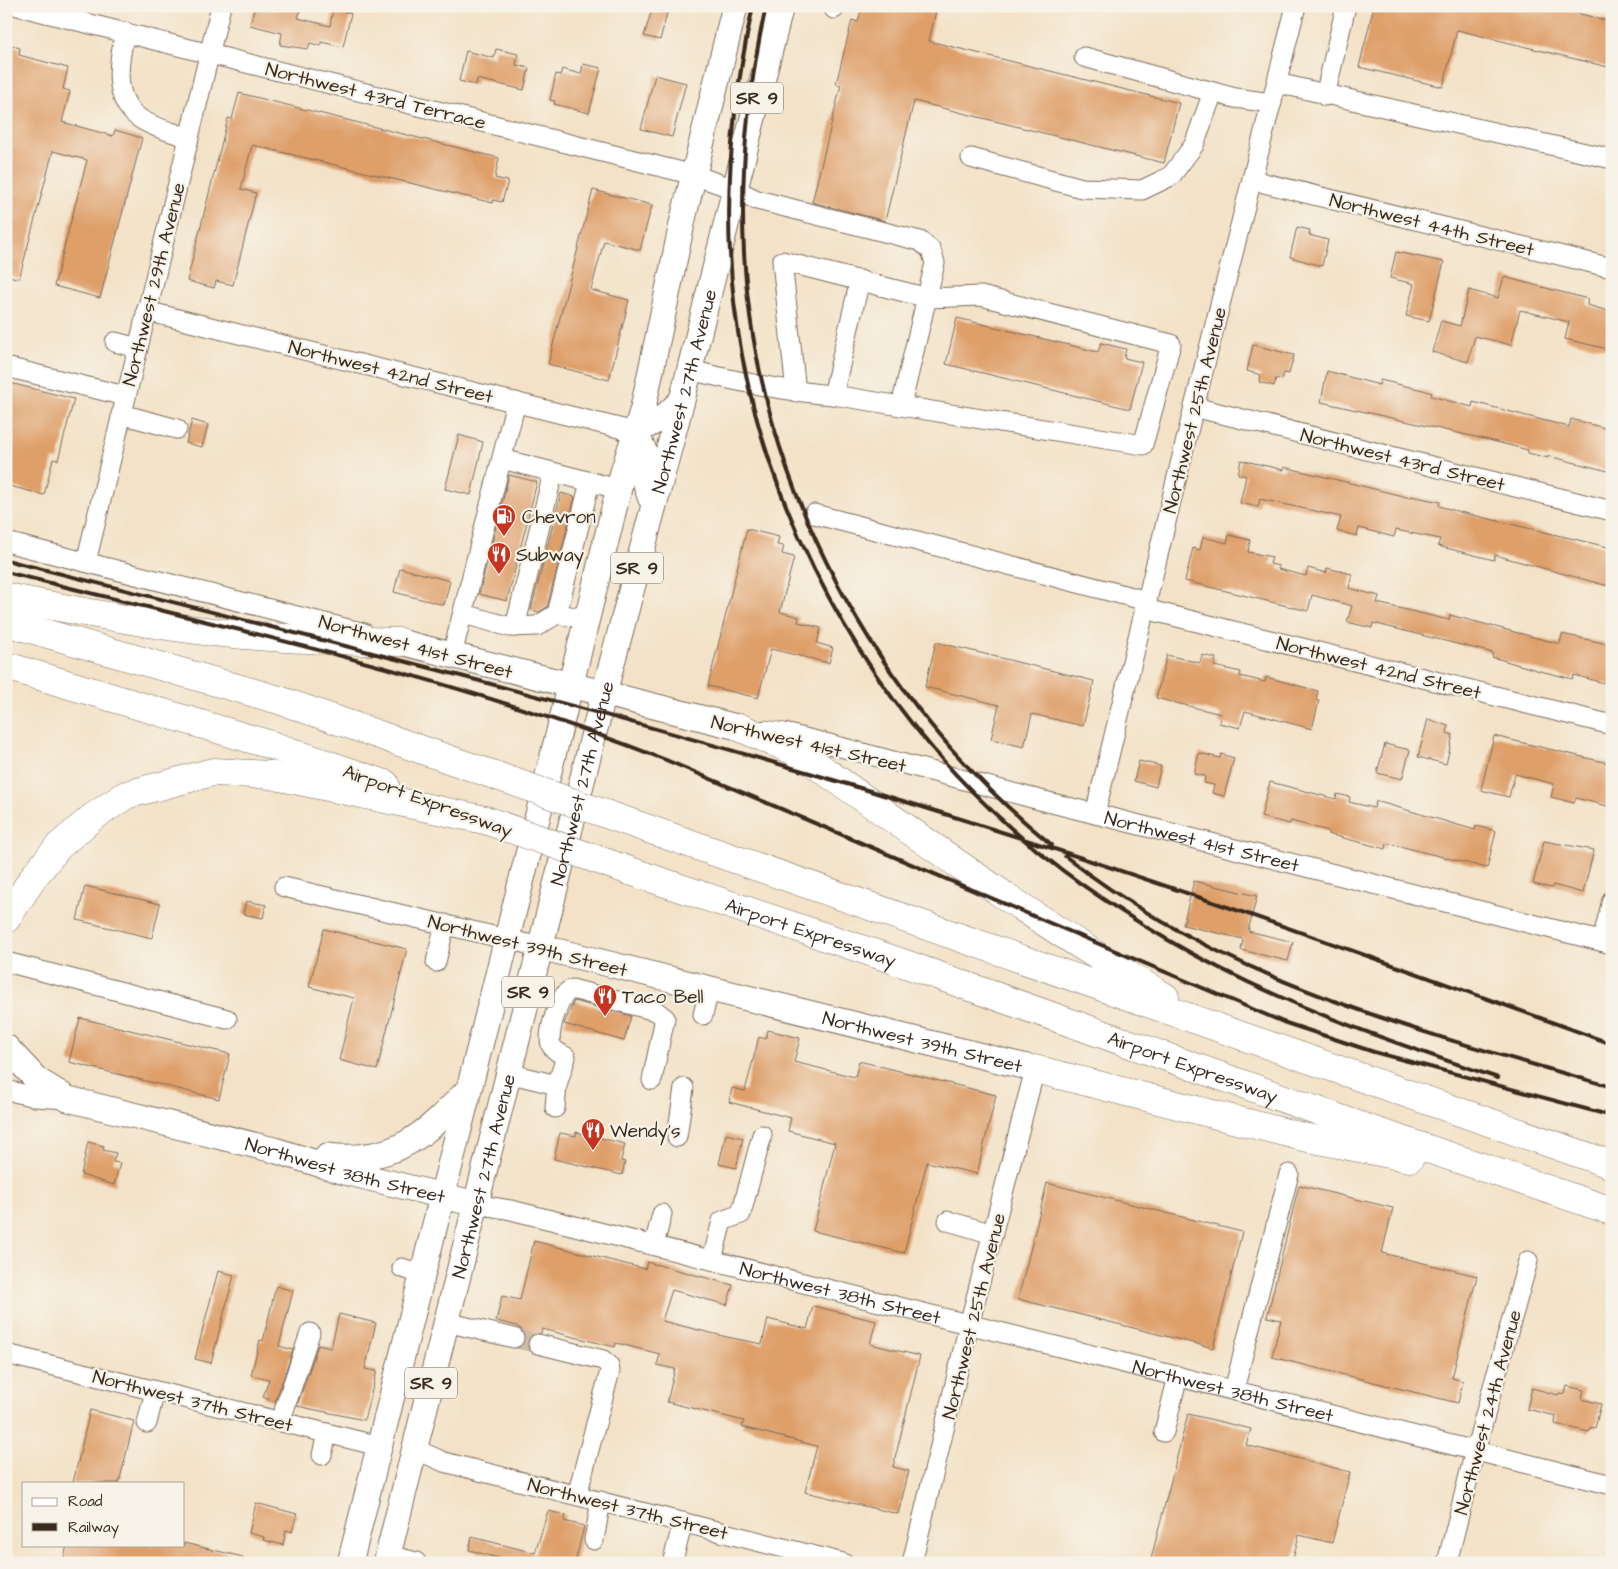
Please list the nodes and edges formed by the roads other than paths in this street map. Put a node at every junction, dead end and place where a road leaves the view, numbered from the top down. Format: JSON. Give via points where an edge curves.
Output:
{"nodes":[{"id":1,"x":18,"y":6,"type":"edge"},
{"id":2,"x":221,"y":6,"type":"edge"},
{"id":3,"x":735,"y":6,"type":"edge"},
{"id":4,"x":780,"y":6,"type":"edge"},
{"id":5,"x":1296,"y":6,"type":"edge"},
{"id":6,"x":1346,"y":6,"type":"edge"},
{"id":7,"x":125,"y":32,"type":"junction"},
{"id":8,"x":210,"y":53,"type":"junction"},
{"id":9,"x":1084,"y":57,"type":"dead end"},
{"id":10,"x":1277,"y":83,"type":"junction"},
{"id":11,"x":1213,"y":92,"type":"junction"},
{"id":12,"x":1324,"y":96,"type":"junction"},
{"id":13,"x":1272,"y":103,"type":"junction"},
{"id":14,"x":189,"y":138,"type":"junction"},
{"id":15,"x":971,"y":158,"type":"dead end"},
{"id":16,"x":1612,"y":159,"type":"edge"},
{"id":17,"x":694,"y":175,"type":"junction"},
{"id":18,"x":1252,"y":180,"type":"junction"},
{"id":19,"x":734,"y":189,"type":"junction"},
{"id":20,"x":1612,"y":268,"type":"edge"},
{"id":21,"x":860,"y":280,"type":"junction"},
{"id":22,"x":928,"y":298,"type":"junction"},
{"id":23,"x":146,"y":310,"type":"junction"},
{"id":24,"x":115,"y":342,"type":"dead end"},
{"id":25,"x":138,"y":348,"type":"junction"},
{"id":26,"x":6,"y":367,"type":"edge"},
{"id":27,"x":690,"y":370,"type":"junction"},
{"id":28,"x":796,"y":392,"type":"junction"},
{"id":29,"x":832,"y":395,"type":"junction"},
{"id":30,"x":125,"y":396,"type":"junction"},
{"id":31,"x":682,"y":400,"type":"junction"},
{"id":32,"x":516,"y":402,"type":"junction"},
{"id":33,"x":901,"y":406,"type":"junction"},
{"id":34,"x":1194,"y":407,"type":"junction"},
{"id":35,"x":121,"y":414,"type":"junction"},
{"id":36,"x":176,"y":429,"type":"dead end"},
{"id":37,"x":635,"y":432,"type":"junction"},
{"id":38,"x":502,"y":459,"type":"junction"},
{"id":39,"x":553,"y":473,"type":"junction"},
{"id":40,"x":590,"y":482,"type":"junction"},
{"id":41,"x":618,"y":490,"type":"junction"},
{"id":42,"x":653,"y":507,"type":"junction"},
{"id":43,"x":1612,"y":511,"type":"edge"},
{"id":44,"x":814,"y":514,"type":"dead end"},
{"id":45,"x":6,"y":542,"type":"edge"},
{"id":46,"x":86,"y":562,"type":"junction"},
{"id":47,"x":6,"y":598,"type":"edge"},
{"id":48,"x":1146,"y":605,"type":"junction"},
{"id":49,"x":464,"y":614,"type":"junction"},
{"id":50,"x":557,"y":614,"type":"junction"},
{"id":51,"x":588,"y":619,"type":"junction"},
{"id":52,"x":6,"y":622,"type":"edge"},
{"id":53,"x":515,"y":627,"type":"junction"},
{"id":54,"x":400,"y":642,"type":"junction"},
{"id":55,"x":452,"y":655,"type":"junction"},
{"id":56,"x":6,"y":666,"type":"edge"},
{"id":57,"x":571,"y":686,"type":"junction"},
{"id":58,"x":604,"y":693,"type":"junction"},
{"id":59,"x":1612,"y":725,"type":"edge"},
{"id":60,"x":741,"y":728,"type":"junction"},
{"id":61,"x":1095,"y":814,"type":"junction"},
{"id":62,"x":485,"y":820,"type":"junction"},
{"id":63,"x":284,"y":886,"type":"dead end"},
{"id":64,"x":1612,"y":900,"type":"edge"},
{"id":65,"x":6,"y":919,"type":"edge"},
{"id":66,"x":445,"y":924,"type":"junction"},
{"id":67,"x":509,"y":940,"type":"junction"},
{"id":68,"x":1607,"y":942,"type":"edge"},
{"id":69,"x":540,"y":947,"type":"junction"},
{"id":70,"x":6,"y":962,"type":"edge"},
{"id":71,"x":436,"y":962,"type":"dead end"},
{"id":72,"x":709,"y":990,"type":"junction"},
{"id":73,"x":703,"y":1015,"type":"dead end"},
{"id":74,"x":227,"y":1019,"type":"dead end"},
{"id":75,"x":1216,"y":1028,"type":"junction"},
{"id":76,"x":6,"y":1047,"type":"edge"},
{"id":77,"x":1034,"y":1069,"type":"junction"},
{"id":78,"x":508,"y":1073,"type":"junction"},
{"id":79,"x":652,"y":1080,"type":"dead end"},
{"id":80,"x":557,"y":1085,"type":"junction"},
{"id":81,"x":469,"y":1088,"type":"junction"},
{"id":82,"x":684,"y":1088,"type":"dead end"},
{"id":83,"x":6,"y":1090,"type":"edge"},
{"id":84,"x":68,"y":1099,"type":"junction"},
{"id":85,"x":555,"y":1108,"type":"dead end"},
{"id":86,"x":762,"y":1135,"type":"dead end"},
{"id":87,"x":678,"y":1137,"type":"dead end"},
{"id":88,"x":274,"y":1150,"type":"junction"},
{"id":89,"x":1612,"y":1165,"type":"edge"},
{"id":90,"x":1288,"y":1174,"type":"dead end"},
{"id":91,"x":1508,"y":1178,"type":"junction"},
{"id":92,"x":442,"y":1196,"type":"junction"},
{"id":93,"x":476,"y":1204,"type":"junction"},
{"id":94,"x":1612,"y":1211,"type":"edge"},
{"id":95,"x":662,"y":1214,"type":"dead end"},
{"id":96,"x":948,"y":1222,"type":"dead end"},
{"id":97,"x":993,"y":1234,"type":"junction"},
{"id":98,"x":654,"y":1245,"type":"junction"},
{"id":99,"x":712,"y":1260,"type":"junction"},
{"id":100,"x":1528,"y":1261,"type":"dead end"},
{"id":101,"x":446,"y":1322,"type":"junction"},
{"id":102,"x":969,"y":1325,"type":"junction"},
{"id":103,"x":310,"y":1333,"type":"dead end"},
{"id":104,"x":514,"y":1338,"type":"tunnel mouth"},
{"id":105,"x":538,"y":1344,"type":"tunnel mouth"},
{"id":106,"x":6,"y":1354,"type":"edge"},
{"id":107,"x":1178,"y":1376,"type":"junction"},
{"id":108,"x":395,"y":1382,"type":"junction"},
{"id":109,"x":1234,"y":1390,"type":"junction"},
{"id":110,"x":155,"y":1391,"type":"junction"},
{"id":111,"x":280,"y":1422,"type":"junction"},
{"id":112,"x":147,"y":1423,"type":"dead end"},
{"id":113,"x":1164,"y":1432,"type":"dead end"},
{"id":114,"x":327,"y":1433,"type":"junction"},
{"id":115,"x":379,"y":1446,"type":"junction"},
{"id":116,"x":415,"y":1449,"type":"junction"},
{"id":117,"x":1474,"y":1451,"type":"junction"},
{"id":118,"x":322,"y":1454,"type":"dead end"},
{"id":119,"x":1612,"y":1485,"type":"edge"},
{"id":120,"x":577,"y":1495,"type":"junction"},
{"id":121,"x":601,"y":1501,"type":"junction"},
{"id":122,"x":683,"y":1522,"type":"junction"},
{"id":123,"x":594,"y":1540,"type":"dead end"},
{"id":124,"x":388,"y":1559,"type":"edge"},
{"id":125,"x":673,"y":1560,"type":"dead end"},
{"id":126,"x":416,"y":1562,"type":"edge"},
{"id":127,"x":350,"y":1563,"type":"edge"},
{"id":128,"x":843,"y":1563,"type":"edge"},
{"id":129,"x":912,"y":1563,"type":"edge"},
{"id":130,"x":1447,"y":1563,"type":"edge"}],
"edges":[{"from":1,"to":7,"type":"street","name":"Northwest 43rd Terrace"},
{"from":2,"to":8,"type":"street","name":"Northwest 29th Avenue"},
{"from":3,"to":17,"type":"main road","name":"Northwest 27th Avenue","number":"SR 9"},
{"from":4,"to":19,"type":"main road","name":"Northwest 27th Avenue","number":"SR 9"},
{"from":5,"to":10,"type":"street","name":"Northwest 25th Avenue"},
{"from":6,"to":12,"type":"street"},
{"from":7,"to":8,"type":"street","name":"Northwest 43rd Terrace"},
{"from":7,"to":14,"type":"street","via":[[118,74],[121,90],[132,112],[140,119]]},
{"from":8,"to":14,"type":"street","name":"Northwest 29th Avenue"},
{"from":8,"to":17,"type":"street","name":"Northwest 43rd Terrace"},
{"from":9,"to":11,"type":"street"},
{"from":10,"to":12,"type":"street"},
{"from":10,"to":13,"type":"street","name":"Northwest 25th Avenue"},
{"from":11,"to":13,"type":"street"},
{"from":11,"to":15,"type":"street","via":[[1194,145],[1171,176],[1142,190],[1082,188]]},
{"from":12,"to":16,"type":"street"},
{"from":13,"to":18,"type":"street","name":"Northwest 25th Avenue"},
{"from":14,"to":23,"type":"street","name":"Northwest 29th Avenue"},
{"from":17,"to":19,"type":"street","name":"Northwest 43rd Terrace"},
{"from":17,"to":37,"type":"main road","name":"Northwest 27th Avenue","number":"SR 9"},
{"from":18,"to":20,"type":"street","name":"Northwest 44th Street"},
{"from":18,"to":34,"type":"street","name":"Northwest 25th Avenue"},
{"from":19,"to":22,"type":"street","name":"Northwest 43rd Terrace","via":[[757,200],[920,241],[931,250],[935,263]]},
{"from":19,"to":27,"type":"main road","name":"Northwest 27th Avenue","number":"SR 9"},
{"from":21,"to":22,"type":"street"},
{"from":21,"to":28,"type":"street","via":[[782,261]]},
{"from":21,"to":29,"type":"street"},
{"from":22,"to":33,"type":"street","name":"Northwest 43rd Terrace"},
{"from":22,"to":33,"type":"street","via":[[981,296],[1171,344],[1143,445]]},
{"from":23,"to":25,"type":"street","name":"Northwest 29th Avenue"},
{"from":23,"to":32,"type":"street","name":"Northwest 42nd Street"},
{"from":24,"to":25,"type":"street"},
{"from":25,"to":30,"type":"street","name":"Northwest 29th Avenue"},
{"from":26,"to":30,"type":"street","via":[[100,398]]},
{"from":27,"to":28,"type":"street","via":[[768,389]]},
{"from":27,"to":31,"type":"main road","name":"Northwest 27th Avenue","number":"SR 9"},
{"from":28,"to":29,"type":"street"},
{"from":29,"to":33,"type":"street"},
{"from":30,"to":35,"type":"street","name":"Northwest 29th Avenue"},
{"from":31,"to":37,"type":"main road","via":[[664,417]]},
{"from":31,"to":42,"type":"main road","name":"Northwest 27th Avenue","number":"SR 9"},
{"from":32,"to":37,"type":"street","name":"Northwest 42nd Street"},
{"from":32,"to":38,"type":"street"},
{"from":34,"to":43,"type":"street","name":"Northwest 43rd Street"},
{"from":34,"to":48,"type":"street","name":"Northwest 25th Avenue"},
{"from":35,"to":36,"type":"street"},
{"from":35,"to":46,"type":"street","name":"Northwest 29th Avenue"},
{"from":37,"to":41,"type":"main road","name":"Northwest 27th Avenue","number":"SR 9"},
{"from":37,"to":42,"type":"main road","via":[[646,455],[645,481]]},
{"from":38,"to":39,"type":"street"},
{"from":38,"to":49,"type":"street"},
{"from":39,"to":40,"type":"street"},
{"from":39,"to":53,"type":"street"},
{"from":40,"to":41,"type":"street"},
{"from":40,"to":50,"type":"street"},
{"from":41,"to":51,"type":"main road","name":"Northwest 27th Avenue","number":"SR 9"},
{"from":42,"to":58,"type":"main road","name":"Northwest 27th Avenue","number":"SR 9"},
{"from":44,"to":48,"type":"street","name":"Northwest 42nd Street"},
{"from":45,"to":46,"type":"street","name":"Northwest 41st Street"},
{"from":46,"to":54,"type":"street","name":"Northwest 41st Street"},
{"from":47,"to":54,"type":"highway","via":[[206,631]]},
{"from":48,"to":59,"type":"street","name":"Northwest 42nd Street"},
{"from":48,"to":61,"type":"street","name":"Northwest 25th Avenue"},
{"from":49,"to":53,"type":"street"},
{"from":49,"to":55,"type":"street"},
{"from":50,"to":51,"type":"street"},
{"from":50,"to":53,"type":"street","via":[[537,626]]},
{"from":51,"to":57,"type":"main road","name":"Northwest 27th Avenue","number":"SR 9"},
{"from":52,"to":75,"type":"highway","bridge":true,"via":[[279,700]]},
{"from":54,"to":55,"type":"main road","name":"Northwest 41st Street"},
{"from":55,"to":57,"type":"main road","name":"Northwest 41st Street"},
{"from":56,"to":62,"type":"highway","name":"Airport Expressway","via":[[271,745]]},
{"from":57,"to":58,"type":"main road","name":"Northwest 41st Street"},
{"from":57,"to":67,"type":"main road","name":"Northwest 27th Avenue","number":"SR 9"},
{"from":58,"to":60,"type":"main road","name":"Northwest 41st Street"},
{"from":58,"to":69,"type":"main road","name":"Northwest 27th Avenue","number":"SR 9"},
{"from":60,"to":61,"type":"street","name":"Northwest 41st Street","via":[[784,733]]},
{"from":60,"to":75,"type":"highway","via":[[794,751],[815,764],[1052,928]]},
{"from":61,"to":68,"type":"street","name":"Northwest 41st Street"},
{"from":62,"to":65,"type":"highway","via":[[272,775],[213,772],[126,795],[93,817],[59,846]]},
{"from":62,"to":91,"type":"highway","name":"Airport Expressway","bridge":true,"via":[[896,961]]},
{"from":63,"to":66,"type":"street","name":"Northwest 39th Street"},
{"from":64,"to":68,"type":"street"},
{"from":66,"to":67,"type":"street","name":"Northwest 39th Street"},
{"from":66,"to":71,"type":"street"},
{"from":67,"to":69,"type":"street","name":"Northwest 39th Street"},
{"from":67,"to":81,"type":"main road","name":"Northwest 27th Avenue","number":"SR 9"},
{"from":69,"to":72,"type":"main road","name":"Northwest 39th Street"},
{"from":69,"to":78,"type":"main road","name":"Northwest 27th Avenue","number":"SR 9"},
{"from":70,"to":74,"type":"street"},
{"from":72,"to":73,"type":"street"},
{"from":72,"to":77,"type":"main road","name":"Northwest 39th Street","via":[[835,1024]]},
{"from":75,"to":89,"type":"highway"},
{"from":76,"to":84,"type":"main road","name":"Northwest 38th Street","via":[[37,1080]]},
{"from":77,"to":91,"type":"highway","via":[[1303,1137]]},
{"from":77,"to":97,"type":"street","name":"Northwest 25th Avenue"},
{"from":78,"to":80,"type":"street"},
{"from":78,"to":93,"type":"main road","name":"Northwest 27th Avenue","number":"SR 9"},
{"from":79,"to":80,"type":"street","via":[[665,1018],[656,1011],[572,989],[560,998],[550,1039],[552,1048],[566,1057]]},
{"from":80,"to":85,"type":"street"},
{"from":81,"to":88,"type":"main road","via":[[440,1119],[399,1149],[372,1156],[343,1158]]},
{"from":81,"to":92,"type":"main road","name":"Northwest 27th Avenue","number":"SR 9"},
{"from":82,"to":87,"type":"street"},
{"from":83,"to":84,"type":"street","name":"Northwest 38th Street","via":[[35,1097]]},
{"from":84,"to":88,"type":"main road","name":"Northwest 38th Street"},
{"from":86,"to":99,"type":"street","via":[[741,1214],[722,1221]]},
{"from":88,"to":92,"type":"main road","name":"Northwest 38th Street"},
{"from":90,"to":109,"type":"street"},
{"from":91,"to":94,"type":"highway","name":"Airport Expressway"},
{"from":92,"to":93,"type":"main road","name":"Northwest 38th Street"},
{"from":92,"to":108,"type":"main road","name":"Northwest 27th Avenue","number":"SR 9","via":[[412,1271]]},
{"from":93,"to":98,"type":"street","name":"Northwest 38th Street"},
{"from":93,"to":101,"type":"main road","name":"Northwest 27th Avenue","number":"SR 9"},
{"from":95,"to":98,"type":"street"},
{"from":96,"to":97,"type":"street"},
{"from":97,"to":102,"type":"street","name":"Northwest 25th Avenue"},
{"from":98,"to":99,"type":"street","name":"Northwest 38th Street"},
{"from":99,"to":102,"type":"street","name":"Northwest 38th Street"},
{"from":100,"to":117,"type":"street","name":"Northwest 24th Avenue"},
{"from":101,"to":104,"type":"street"},
{"from":101,"to":116,"type":"main road","name":"Northwest 27th Avenue","number":"SR 9"},
{"from":102,"to":107,"type":"street","name":"Northwest 38th Street"},
{"from":102,"to":129,"type":"street","name":"Northwest 25th Avenue"},
{"from":103,"to":111,"type":"street"},
{"from":105,"to":120,"type":"street","via":[[603,1360],[610,1371]]},
{"from":106,"to":110,"type":"street","name":"Northwest 37th Street"},
{"from":107,"to":109,"type":"street","name":"Northwest 38th Street"},
{"from":107,"to":113,"type":"street"},
{"from":108,"to":115,"type":"main road","name":"Northwest 27th Avenue","number":"SR 9"},
{"from":108,"to":116,"type":"main road","via":[[404,1414],[404,1436]]},
{"from":109,"to":117,"type":"street","name":"Northwest 38th Street"},
{"from":110,"to":111,"type":"street","name":"Northwest 37th Street"},
{"from":110,"to":112,"type":"street"},
{"from":111,"to":114,"type":"street","name":"Northwest 37th Street"},
{"from":114,"to":115,"type":"street","name":"Northwest 37th Street"},
{"from":114,"to":118,"type":"street"},
{"from":115,"to":127,"type":"main road","name":"Northwest 27th Avenue","number":"SR 9"},
{"from":116,"to":120,"type":"street","name":"Northwest 37th Street","via":[[444,1462]]},
{"from":116,"to":124,"type":"main road","name":"Northwest 27th Avenue","number":"SR 9"},
{"from":117,"to":119,"type":"street","name":"Northwest 38th Street"},
{"from":117,"to":130,"type":"street","name":"Northwest 24th Avenue"},
{"from":120,"to":121,"type":"street","name":"Northwest 37th Street"},
{"from":121,"to":122,"type":"street","name":"Northwest 37th Street"},
{"from":121,"to":123,"type":"street"},
{"from":122,"to":125,"type":"street"},
{"from":122,"to":128,"type":"street","name":"Northwest 37th Street"},
{"from":124,"to":126,"type":"street"}]}
